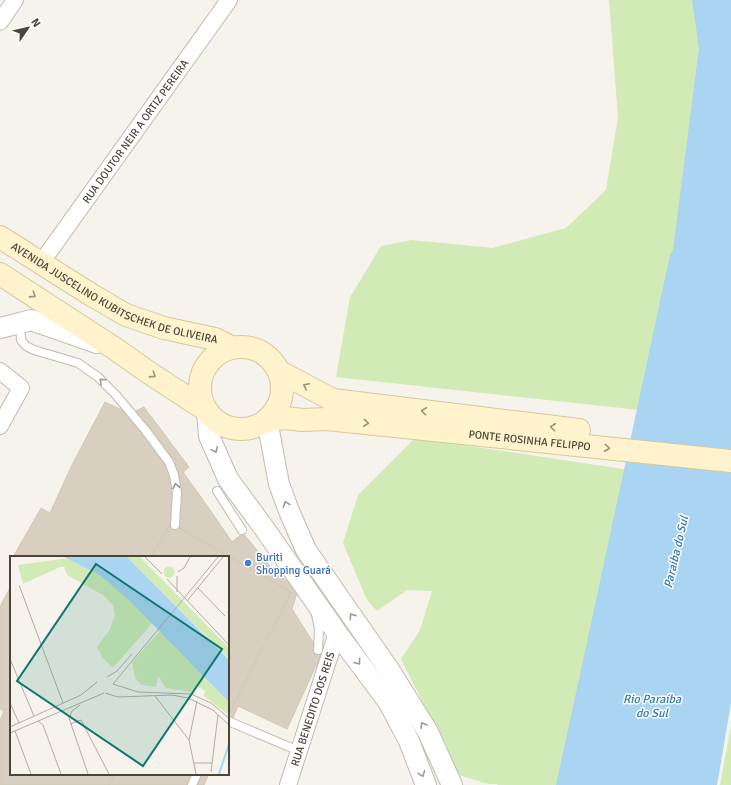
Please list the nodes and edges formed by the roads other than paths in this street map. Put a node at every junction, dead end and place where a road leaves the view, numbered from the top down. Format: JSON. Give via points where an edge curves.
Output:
{"nodes":[{"id":1,"x":14,"y":0,"type":"edge"},
{"id":2,"x":229,"y":0,"type":"edge"},
{"id":3,"x":0,"y":22,"type":"edge"},
{"id":4,"x":0,"y":237,"type":"edge"},
{"id":5,"x":41,"y":263,"type":"junction"},
{"id":6,"x":0,"y":274,"type":"edge"},
{"id":7,"x":20,"y":323,"type":"junction"},
{"id":8,"x":0,"y":328,"type":"edge"},
{"id":9,"x":232,"y":347,"type":"junction"},
{"id":10,"x":114,"y":348,"type":"junction"},
{"id":11,"x":0,"y":371,"type":"edge"},
{"id":12,"x":280,"y":372,"type":"junction"},
{"id":13,"x":205,"y":410,"type":"junction"},
{"id":14,"x":330,"y":410,"type":"junction"},
{"id":15,"x":267,"y":420,"type":"junction"},
{"id":16,"x":0,"y":426,"type":"edge"},
{"id":17,"x":731,"y":446,"type":"edge"},
{"id":18,"x":731,"y":461,"type":"edge"},
{"id":19,"x":217,"y":491,"type":"dead end"},
{"id":20,"x":175,"y":525,"type":"dead end"},
{"id":21,"x":242,"y":530,"type":"dead end"},
{"id":22,"x":281,"y":552,"type":"junction"},
{"id":23,"x":337,"y":633,"type":"junction"},
{"id":24,"x":318,"y":650,"type":"dead end"},
{"id":25,"x":229,"y":721,"type":"edge"},
{"id":26,"x":299,"y":751,"type":"junction"},
{"id":27,"x":197,"y":775,"type":"edge"},
{"id":28,"x":192,"y":785,"type":"edge"},
{"id":29,"x":288,"y":785,"type":"edge"},
{"id":30,"x":426,"y":785,"type":"edge"},
{"id":31,"x":452,"y":785,"type":"edge"}],
"edges":[{"from":1,"to":3,"type":"street"},
{"from":2,"to":5,"type":"street","name":"RUA DOUTOR NEIR A ORTIZ PEREIRA"},
{"from":4,"to":5,"type":"main road","name":"AVENIDA JUSCELINO KUBITSCHEK DE OLIVEIRA"},
{"from":5,"to":9,"type":"main road","name":"AVENIDA JUSCELINO KUBITSCHEK DE OLIVEIRA","via":[[126,315],[164,328],[215,339]]},
{"from":6,"to":10,"type":"main road","one_way":true},
{"from":7,"to":8,"type":"street"},
{"from":7,"to":10,"type":"street","via":[[31,320]]},
{"from":20,"to":7,"type":"lane","one_way":true,"via":[[177,493],[174,475],[169,462],[142,426],[107,384],[78,363],[26,346],[21,340]]},
{"from":9,"to":12,"type":"main road","via":[[251,347],[264,352]]},
{"from":9,"to":13,"type":"main road","via":[[214,355],[201,376],[199,389]]},
{"from":10,"to":13,"type":"main road","one_way":true},
{"from":11,"to":16,"type":"street","via":[[21,388]]},
{"from":14,"to":12,"type":"main road","one_way":true},
{"from":12,"to":15,"type":"main road","via":[[282,396],[276,410]]},
{"from":13,"to":15,"type":"main road","via":[[217,422],[241,430]]},
{"from":13,"to":22,"type":"street","one_way":true,"via":[[209,436],[228,479]]},
{"from":14,"to":15,"type":"main road","via":[[302,420]]},
{"from":17,"to":14,"type":"main road","name":"PONTE ROSINHA FELIPPO","one_way":true},
{"from":14,"to":18,"type":"main road","name":"PONTE ROSINHA FELIPPO","one_way":true},
{"from":31,"to":15,"type":"street","one_way":true,"via":[[428,732],[390,671],[306,550],[279,484]]},
{"from":19,"to":21,"type":"lane"},
{"from":22,"to":23,"type":"street"},
{"from":22,"to":24,"type":"lane","via":[[280,557],[317,616]]},
{"from":23,"to":26,"type":"street","name":"RUA BENEDITO DOS REIS"},
{"from":23,"to":30,"type":"street","one_way":true,"via":[[389,703],[409,741]]},
{"from":25,"to":26,"type":"lane"},
{"from":26,"to":29,"type":"street","name":"RUA BENEDITO DOS REIS"},
{"from":27,"to":28,"type":"lane"}]}
